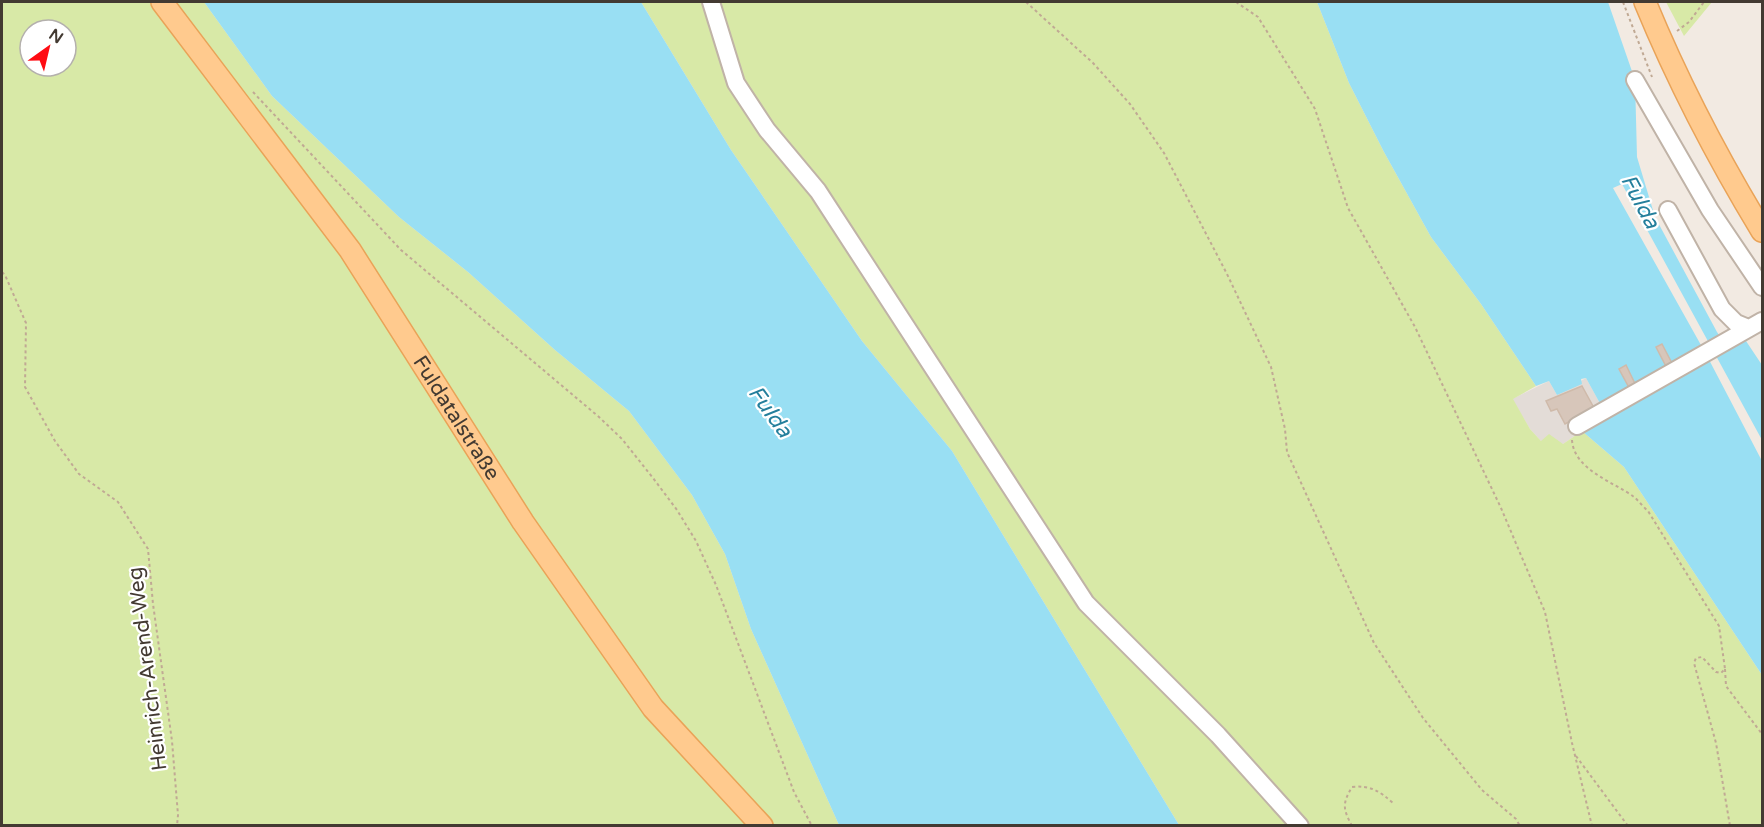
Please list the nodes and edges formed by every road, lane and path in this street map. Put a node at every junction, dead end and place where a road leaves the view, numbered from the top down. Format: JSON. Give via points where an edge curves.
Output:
{"nodes":[{"id":1,"x":162,"y":2,"type":"edge"},
{"id":2,"x":711,"y":2,"type":"edge"},
{"id":3,"x":1026,"y":2,"type":"edge"},
{"id":4,"x":1236,"y":2,"type":"edge"},
{"id":5,"x":1645,"y":2,"type":"edge"},
{"id":6,"x":1704,"y":2,"type":"edge"},
{"id":7,"x":1660,"y":38,"type":"junction"},
{"id":8,"x":1635,"y":80,"type":"dead end"},
{"id":9,"x":251,"y":89,"type":"dead end"},
{"id":10,"x":1668,"y":210,"type":"dead end"},
{"id":11,"x":1762,"y":231,"type":"edge"},
{"id":12,"x":2,"y":272,"type":"edge"},
{"id":13,"x":1762,"y":287,"type":"edge"},
{"id":14,"x":1748,"y":329,"type":"edge"},
{"id":15,"x":1578,"y":426,"type":"joint"},
{"id":16,"x":1725,"y":669,"type":"junction"},
{"id":17,"x":1762,"y":735,"type":"edge"},
{"id":18,"x":1575,"y":755,"type":"junction"},
{"id":19,"x":1394,"y":804,"type":"dead end"},
{"id":20,"x":177,"y":825,"type":"edge"},
{"id":21,"x":762,"y":825,"type":"edge"},
{"id":22,"x":812,"y":825,"type":"edge"},
{"id":23,"x":1300,"y":825,"type":"edge"},
{"id":24,"x":1352,"y":825,"type":"edge"},
{"id":25,"x":1520,"y":825,"type":"edge"},
{"id":26,"x":1592,"y":825,"type":"edge"},
{"id":27,"x":1628,"y":825,"type":"edge"},
{"id":28,"x":1730,"y":825,"type":"edge"}],
"edges":[{"from":1,"to":21,"type":"main road","name":"Fuldatalstraße","via":[[350,250],[523,522],[653,708]]},
{"from":2,"to":23,"type":"lane","via":[[736,83],[767,130],[818,191],[1086,603],[1218,735]]},
{"from":3,"to":25,"type":"path","via":[[1093,63],[1130,104],[1164,153],[1222,263],[1270,367],[1287,452],[1374,643],[1423,718],[1482,790]]},
{"from":4,"to":18,"type":"path","via":[[1258,17],[1315,109],[1348,208],[1415,327],[1501,508],[1545,612]]},
{"from":5,"to":7,"type":"main road"},
{"from":6,"to":7,"type":"path","via":[[1689,22]]},
{"from":7,"to":11,"type":"main road","via":[[1701,124]]},
{"from":8,"to":13,"type":"lane","via":[[1722,229]]},
{"from":9,"to":22,"type":"path","via":[[401,250],[599,417],[653,478],[677,510],[708,565],[794,792]]},
{"from":10,"to":14,"type":"lane","via":[[1722,309]]},
{"from":12,"to":20,"type":"path","name":"Heinrich-Arend-Weg","via":[[26,323],[25,387],[55,441],[80,474],[118,502],[148,549],[172,741]]},
{"from":14,"to":15,"type":"lane"},
{"from":15,"to":16,"type":"path","via":[[1572,435],[1572,447],[1582,462],[1648,511],[1719,626]]},
{"from":16,"to":17,"type":"path","via":[[1726,686]]},
{"from":16,"to":28,"type":"path","via":[[1716,672],[1702,657],[1694,663],[1716,743]]},
{"from":18,"to":26,"type":"path"},
{"from":18,"to":27,"type":"path"},
{"from":19,"to":24,"type":"path","via":[[1381,792],[1364,786],[1352,787],[1344,811]]}]}
